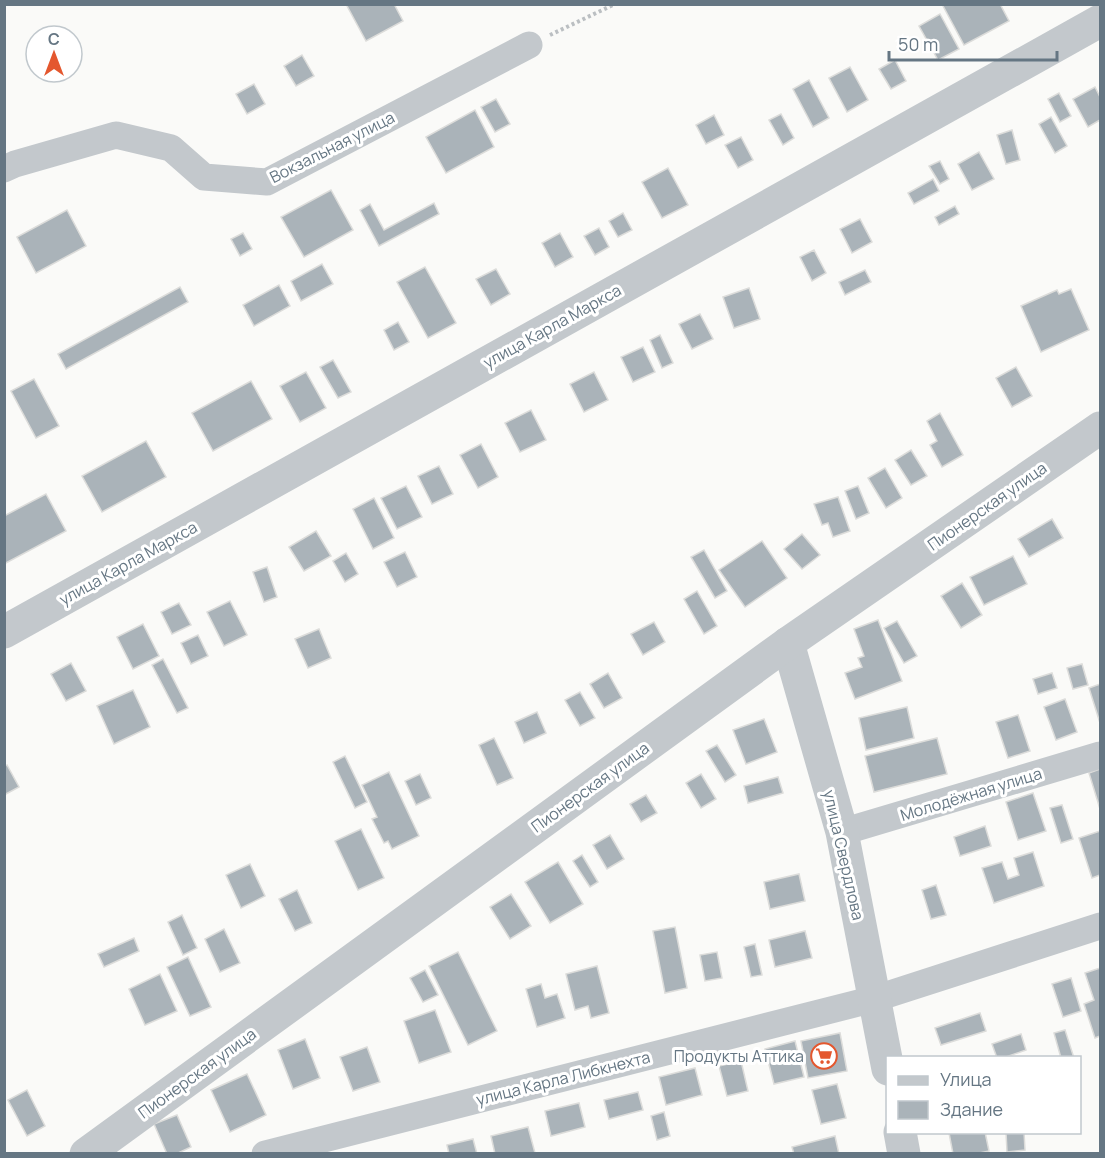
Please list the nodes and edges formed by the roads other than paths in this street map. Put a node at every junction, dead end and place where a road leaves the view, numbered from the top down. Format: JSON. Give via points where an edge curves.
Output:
{"nodes":[{"id":1,"x":1101,"y":21,"type":"edge"},
{"id":2,"x":529,"y":45,"type":"road end"},
{"id":3,"x":4,"y":170,"type":"edge"},
{"id":4,"x":1101,"y":428,"type":"edge"},
{"id":5,"x":4,"y":632,"type":"edge"},
{"id":6,"x":788,"y":643,"type":"junction"},
{"id":7,"x":1101,"y":755,"type":"edge"},
{"id":8,"x":842,"y":832,"type":"junction"},
{"id":9,"x":1101,"y":926,"type":"edge"},
{"id":10,"x":874,"y":999,"type":"junction"},
{"id":11,"x":886,"y":1059,"type":"edge"},
{"id":12,"x":900,"y":1134,"type":"edge"},
{"id":13,"x":86,"y":1154,"type":"edge"},
{"id":14,"x":266,"y":1154,"type":"edge"},
{"id":15,"x":904,"y":1154,"type":"edge"}],
"edges":[{"from":1,"to":5,"type":"street","name":"улица Карла Маркса"},
{"from":2,"to":3,"type":"street","name":"Вокзальная улица","via":[[267,182],[204,177],[171,148],[116,135]]},
{"from":4,"to":6,"type":"street","name":"Пионерская улица"},
{"from":6,"to":8,"type":"street","name":"улица Свердлова"},
{"from":6,"to":13,"type":"street","name":"Пионерская улица"},
{"from":7,"to":8,"type":"street","name":"Молодёжная улица"},
{"from":8,"to":10,"type":"street","name":"улица Свердлова"},
{"from":9,"to":10,"type":"street","name":"улица Карла Либкнехта"},
{"from":10,"to":11,"type":"street","name":"улица Свердлова"},
{"from":10,"to":14,"type":"street","name":"улица Карла Либкнехта"},
{"from":12,"to":15,"type":"street"}]}
